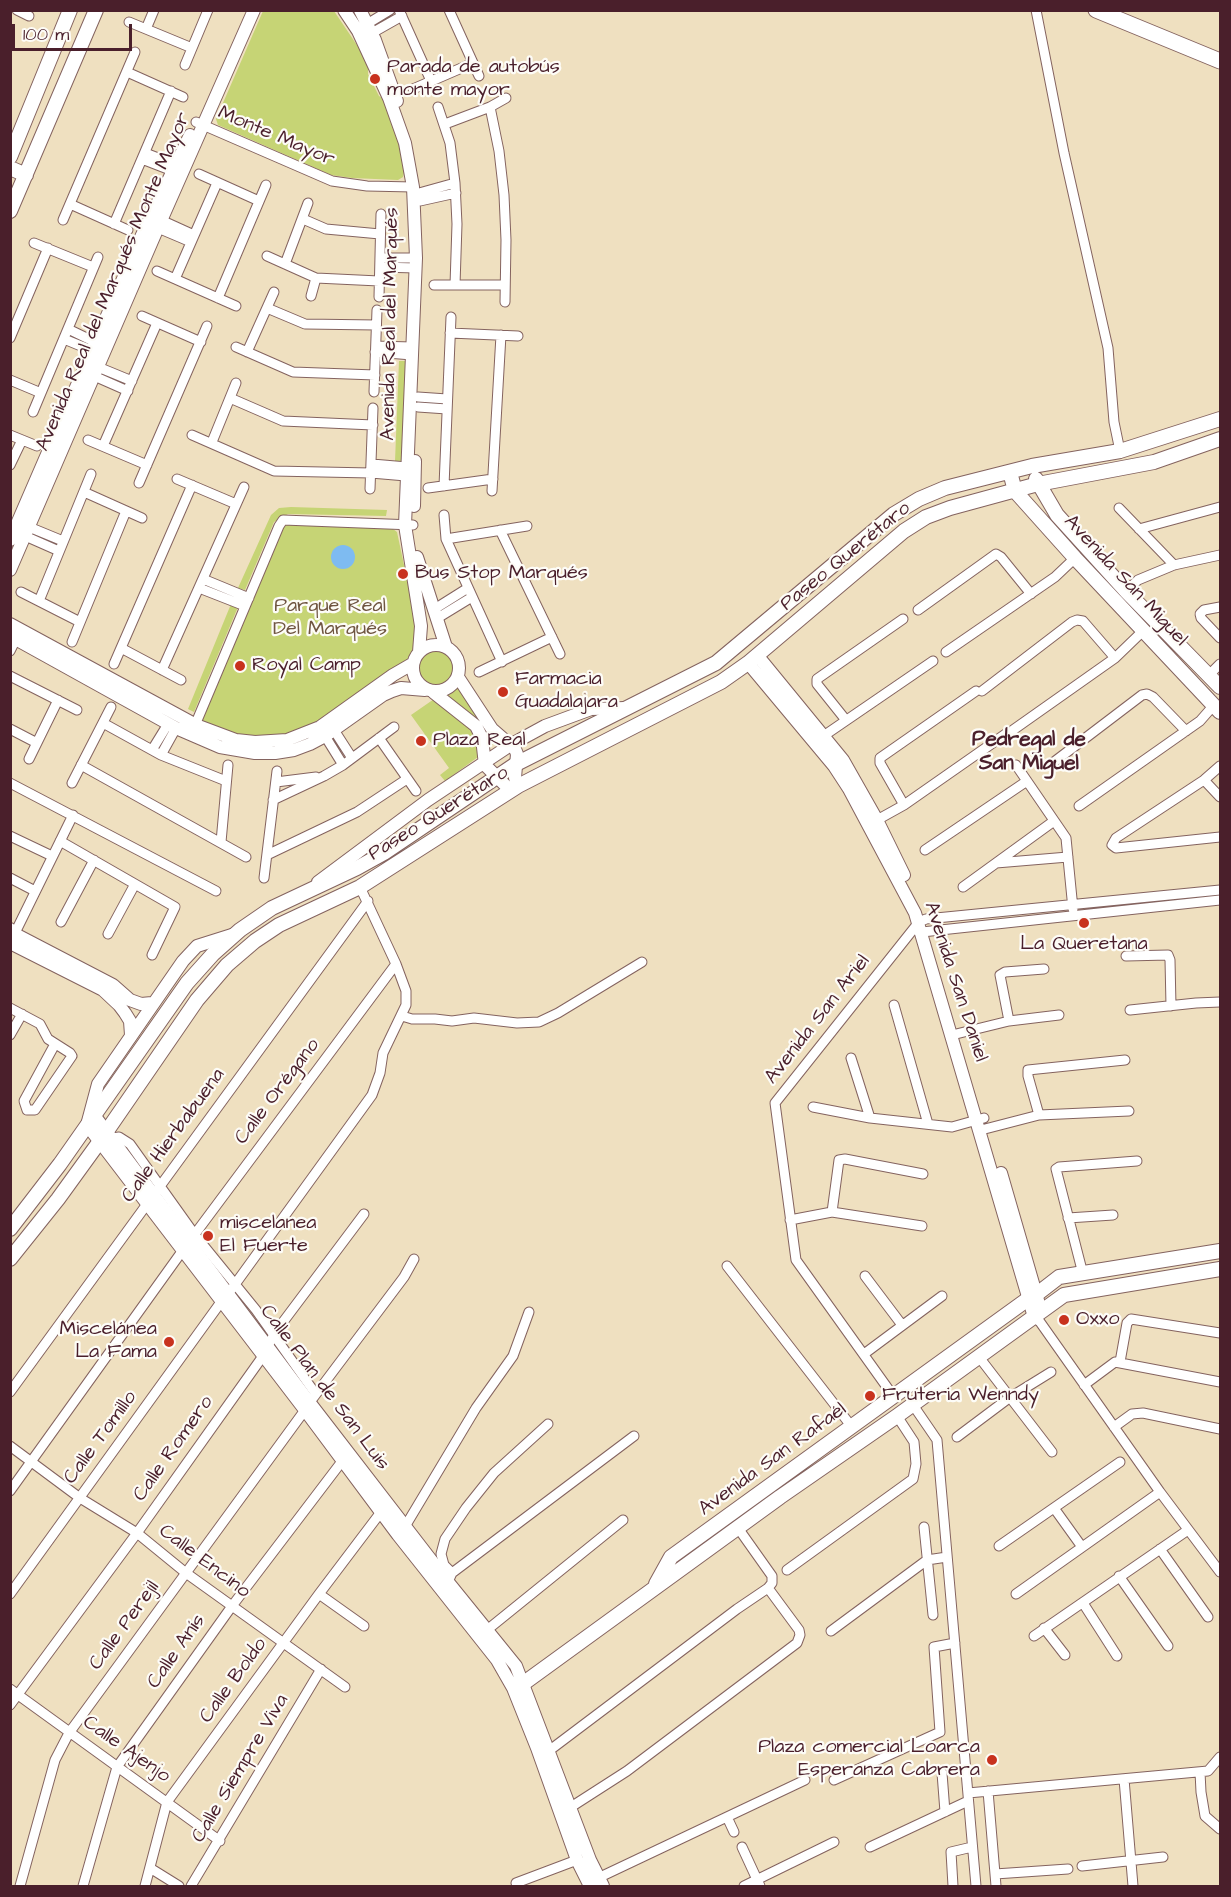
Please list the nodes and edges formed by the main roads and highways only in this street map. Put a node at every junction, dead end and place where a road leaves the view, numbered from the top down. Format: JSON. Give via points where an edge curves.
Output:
{"nodes":[{"id":1,"x":70,"y":10,"type":"edge"},
{"id":2,"x":96,"y":10,"type":"edge"},
{"id":3,"x":1096,"y":10,"type":"edge"},
{"id":4,"x":1221,"y":61,"type":"edge"},
{"id":5,"x":10,"y":157,"type":"edge"},
{"id":6,"x":10,"y":168,"type":"edge"},
{"id":7,"x":26,"y":175,"type":"junction"},
{"id":8,"x":10,"y":211,"type":"edge"},
{"id":9,"x":1221,"y":419,"type":"edge"},
{"id":10,"x":1221,"y":439,"type":"edge"},
{"id":11,"x":1032,"y":466,"type":"junction"},
{"id":12,"x":1010,"y":472,"type":"junction"},
{"id":13,"x":1038,"y":484,"type":"junction"},
{"id":14,"x":1015,"y":491,"type":"junction"},
{"id":15,"x":1221,"y":687,"type":"edge"},
{"id":16,"x":1217,"y":709,"type":"edge"},
{"id":17,"x":10,"y":1229,"type":"edge"},
{"id":18,"x":1221,"y":1251,"type":"edge"},
{"id":19,"x":10,"y":1259,"type":"edge"},
{"id":20,"x":1221,"y":1269,"type":"edge"},
{"id":21,"x":651,"y":1591,"type":"junction"},
{"id":22,"x":518,"y":1686,"type":"road end"}],
"edges":[{"from":1,"to":5,"type":"main road"},
{"from":2,"to":7,"type":"main road"},
{"from":3,"to":4,"type":"main road"},
{"from":6,"to":7,"type":"main road"},
{"from":7,"to":8,"type":"main road"},
{"from":9,"to":11,"type":"main road","name":"Paseo Querétaro","via":[[1120,451]]},
{"from":10,"to":13,"type":"main road","name":"Paseo Querétaro","via":[[1154,462]]},
{"from":11,"to":12,"type":"main road","name":"Paseo Querétaro"},
{"from":11,"to":13,"type":"main road","name":"Avenida San Miguel"},
{"from":12,"to":14,"type":"main road","name":"Avenida San Miguel"},
{"from":12,"to":17,"type":"main road","name":"Paseo Querétaro","via":[[919,499],[894,514],[716,663],[516,764],[384,853],[272,908],[235,934],[187,983]]},
{"from":13,"to":14,"type":"main road","name":"Paseo Querétaro"},
{"from":13,"to":15,"type":"main road","name":"Avenida San Miguel","via":[[1057,515]]},
{"from":14,"to":16,"type":"main road","name":"Avenida San Miguel"},
{"from":14,"to":19,"type":"main road","name":"Paseo Querétaro","via":[[926,517],[721,682],[515,789],[360,887],[279,925],[255,941],[227,965],[198,1000],[107,1137]]},
{"from":18,"to":21,"type":"main road","name":"Avenida San Rafaél","via":[[1059,1277],[671,1557]]},
{"from":20,"to":21,"type":"main road","name":"Avenida San Rafaél","via":[[1064,1295]]},
{"from":21,"to":22,"type":"main road","name":"Avenida San Rafaél"}]}
